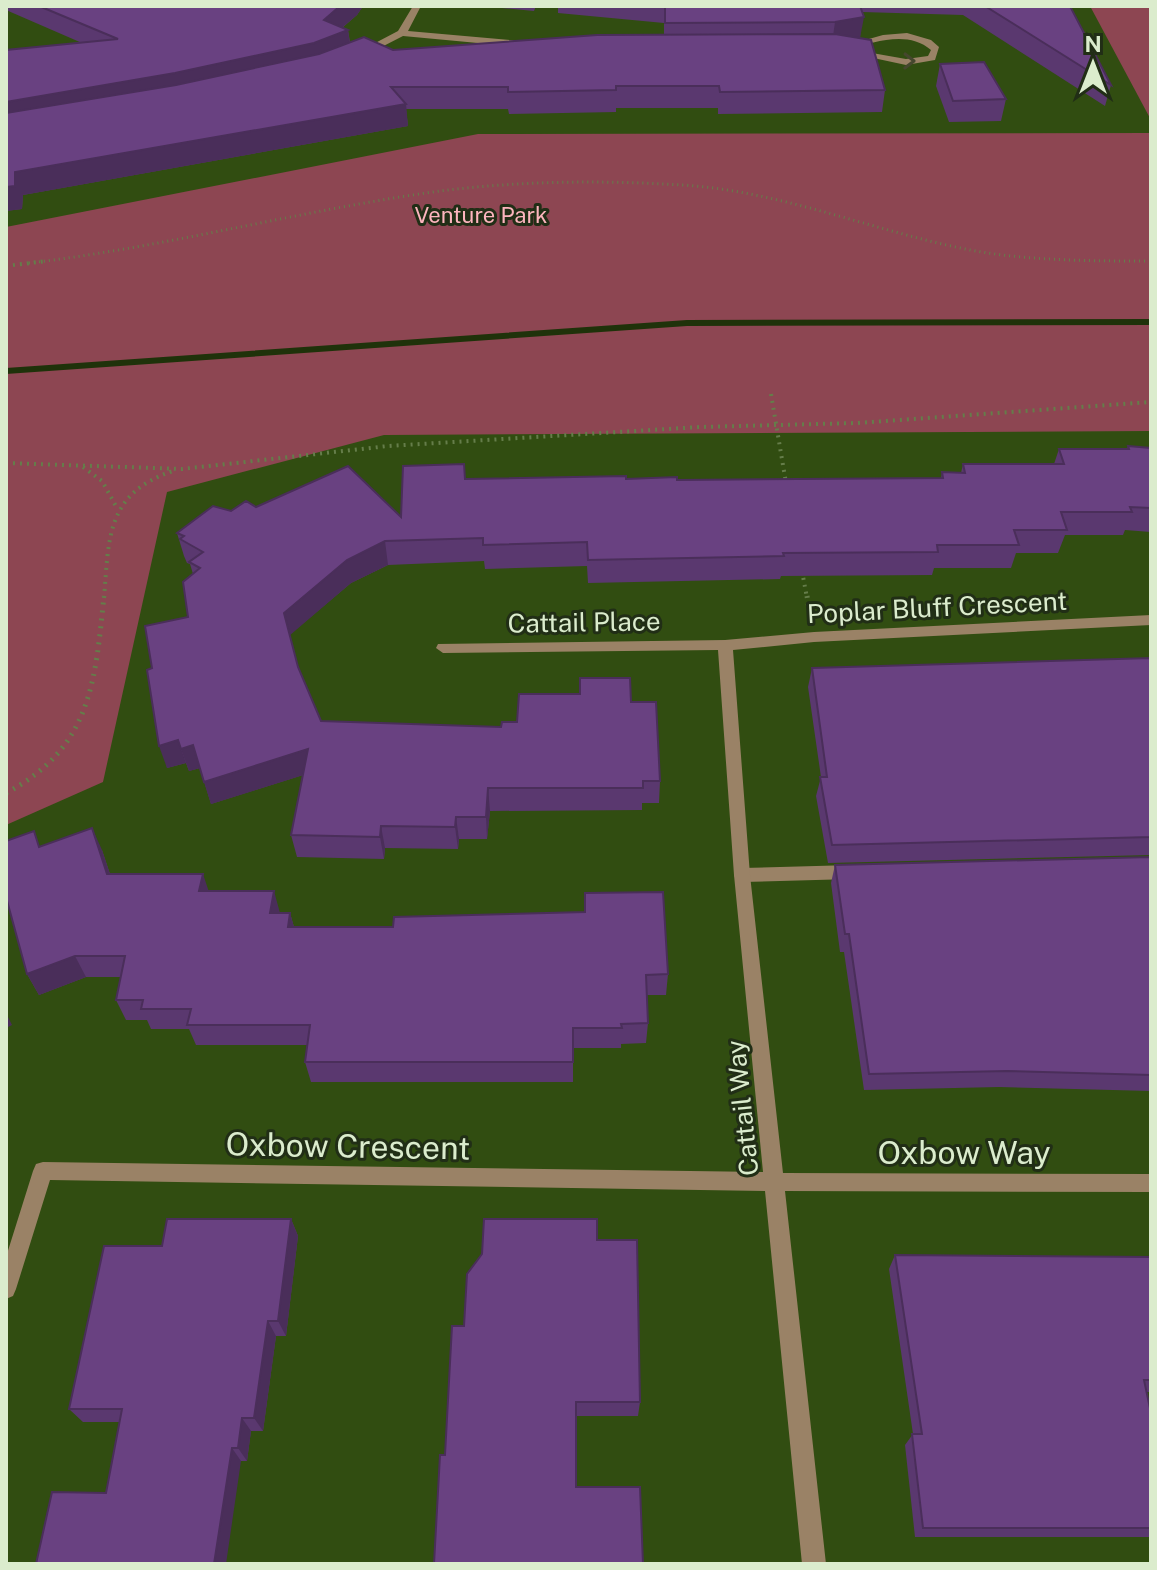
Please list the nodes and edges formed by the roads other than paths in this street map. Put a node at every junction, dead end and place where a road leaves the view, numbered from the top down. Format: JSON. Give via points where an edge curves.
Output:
{"nodes":[{"id":1,"x":417,"y":6,"type":"edge"},
{"id":2,"x":402,"y":33,"type":"junction"},
{"id":3,"x":535,"y":46,"type":"edge"},
{"id":4,"x":832,"y":49,"type":"joint"},
{"id":5,"x":357,"y":55,"type":"edge"},
{"id":6,"x":1151,"y":620,"type":"edge"},
{"id":7,"x":725,"y":645,"type":"junction"},
{"id":8,"x":443,"y":648,"type":"dead end"},
{"id":9,"x":868,"y":872,"type":"edge"},
{"id":10,"x":742,"y":875,"type":"junction"},
{"id":11,"x":776,"y":1182,"type":"junction"},
{"id":12,"x":1151,"y":1183,"type":"edge"},
{"id":13,"x":6,"y":1289,"type":"edge"},
{"id":14,"x":814,"y":1564,"type":"edge"}],
"edges":[{"from":1,"to":2,"type":"street"},
{"from":2,"to":3,"type":"street"},
{"from":2,"to":5,"type":"street"},
{"from":4,"to":4,"type":"street","one_way":true,"via":[[906,62],[932,58],[936,49],[908,36]]},
{"from":6,"to":7,"type":"street","name":"Poplar Bluff Crescent"},
{"from":7,"to":8,"type":"street","name":"Cattail Place"},
{"from":7,"to":10,"type":"street","name":"Cattail Way"},
{"from":9,"to":10,"type":"street"},
{"from":10,"to":11,"type":"street","name":"Cattail Way"},
{"from":11,"to":12,"type":"street","name":"Oxbow Way"},
{"from":11,"to":13,"type":"street","name":"Oxbow Crescent","via":[[43,1171]]},
{"from":11,"to":14,"type":"street","name":"Cattail Way"}]}
